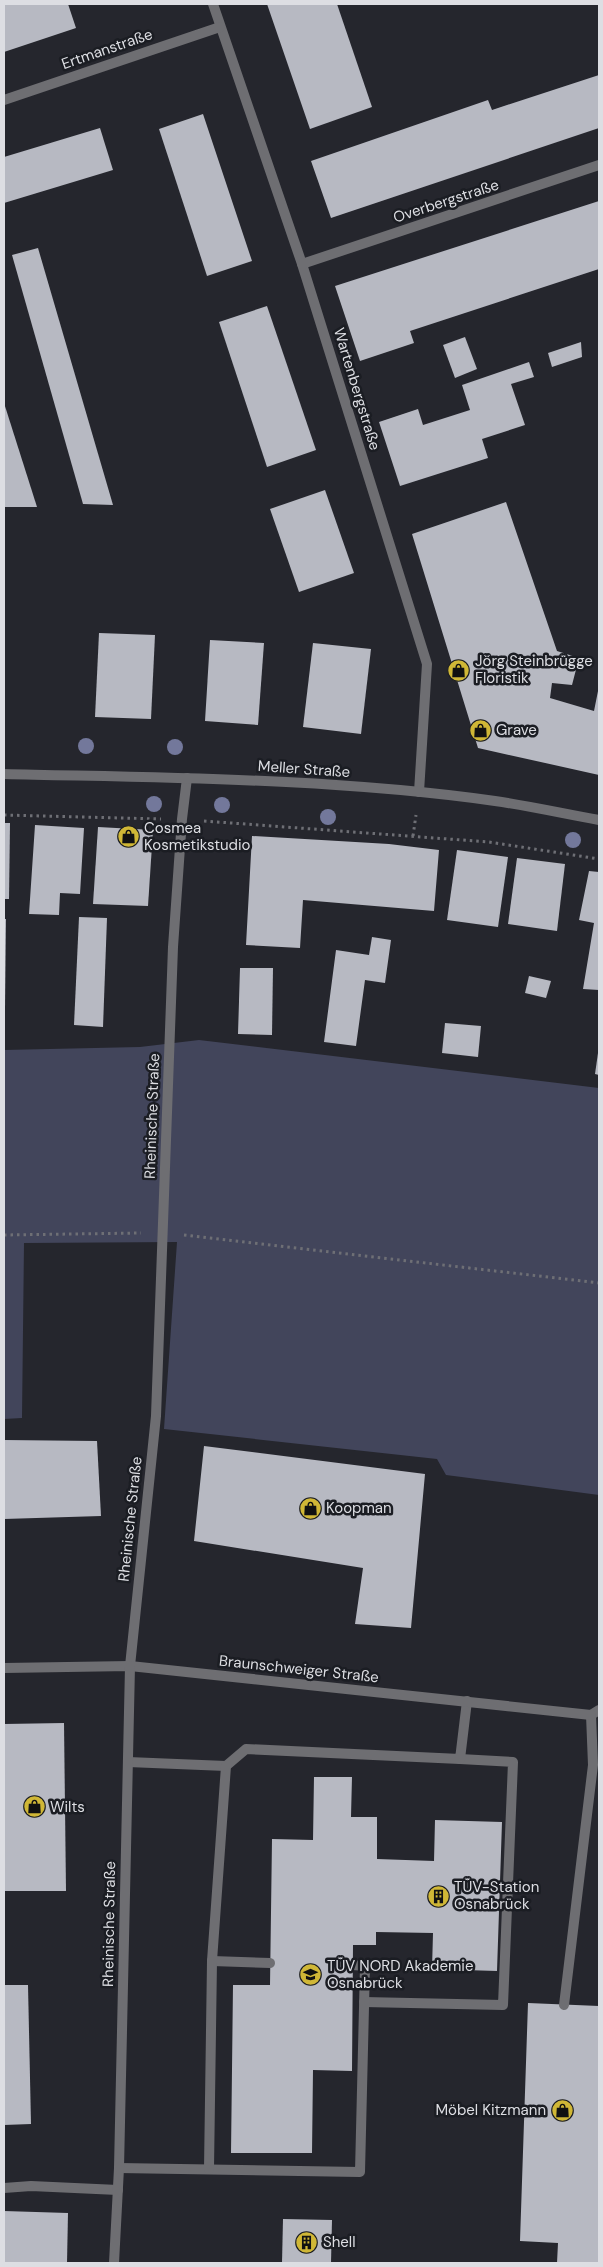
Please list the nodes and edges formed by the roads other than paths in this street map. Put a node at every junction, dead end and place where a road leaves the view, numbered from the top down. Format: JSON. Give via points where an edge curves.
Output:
{"nodes":[{"id":1,"x":213,"y":4,"type":"edge"},
{"id":2,"x":220,"y":27,"type":"junction"},
{"id":3,"x":4,"y":100,"type":"edge"},
{"id":4,"x":599,"y":165,"type":"edge"},
{"id":5,"x":302,"y":264,"type":"junction"},
{"id":6,"x":4,"y":774,"type":"edge"},
{"id":7,"x":187,"y":778,"type":"junction"},
{"id":8,"x":419,"y":792,"type":"junction"},
{"id":9,"x":599,"y":820,"type":"edge"},
{"id":10,"x":130,"y":1666,"type":"junction"},
{"id":11,"x":4,"y":1668,"type":"edge"},
{"id":12,"x":467,"y":1702,"type":"junction"},
{"id":13,"x":595,"y":1712,"type":"edge"},
{"id":14,"x":460,"y":1759,"type":"junction"},
{"id":15,"x":128,"y":1762,"type":"junction"},
{"id":16,"x":226,"y":1766,"type":"junction"},
{"id":17,"x":212,"y":1961,"type":"junction"},
{"id":18,"x":270,"y":1963,"type":"dead end"},
{"id":19,"x":353,"y":1965,"type":"dead end"},
{"id":20,"x":364,"y":2002,"type":"junction"},
{"id":21,"x":564,"y":2005,"type":"dead end"},
{"id":22,"x":119,"y":2168,"type":"junction"},
{"id":23,"x":209,"y":2169,"type":"junction"},
{"id":24,"x":4,"y":2188,"type":"edge"},
{"id":25,"x":118,"y":2190,"type":"junction"},
{"id":26,"x":114,"y":2263,"type":"edge"}],
"edges":[{"from":1,"to":2,"type":"street","name":"Wartenbergstraße"},
{"from":2,"to":3,"type":"street","name":"Ertmanstraße"},
{"from":2,"to":5,"type":"street","name":"Wartenbergstraße"},
{"from":4,"to":5,"type":"street","name":"Overbergstraße"},
{"from":5,"to":8,"type":"street","name":"Wartenbergstraße","via":[[427,664]]},
{"from":6,"to":7,"type":"street","name":"Meller Straße"},
{"from":7,"to":8,"type":"street","name":"Meller Straße"},
{"from":7,"to":10,"type":"street","name":"Rheinische Straße","via":[[173,947],[156,1416]]},
{"from":8,"to":9,"type":"street","name":"Meller Straße","via":[[496,801]]},
{"from":10,"to":11,"type":"street","name":"Braunschweiger Straße"},
{"from":10,"to":12,"type":"street","name":"Braunschweiger Straße"},
{"from":10,"to":15,"type":"street","name":"Rheinische Straße"},
{"from":12,"to":13,"type":"street","name":"Braunschweiger Straße"},
{"from":12,"to":14,"type":"street"},
{"from":13,"to":21,"type":"street","via":[[593,1765]]},
{"from":14,"to":16,"type":"street","via":[[246,1749]]},
{"from":14,"to":20,"type":"street","via":[[513,1762],[503,2005]]},
{"from":15,"to":16,"type":"street"},
{"from":15,"to":22,"type":"street","name":"Rheinische Straße"},
{"from":16,"to":17,"type":"street"},
{"from":17,"to":18,"type":"street"},
{"from":17,"to":23,"type":"street"},
{"from":19,"to":20,"type":"street","via":[[365,1966]]},
{"from":20,"to":23,"type":"street","via":[[360,2172]]},
{"from":22,"to":23,"type":"street"},
{"from":22,"to":25,"type":"street","name":"Rheinische Straße"},
{"from":24,"to":25,"type":"street"},
{"from":25,"to":26,"type":"street","name":"Rheinische Straße"}]}
